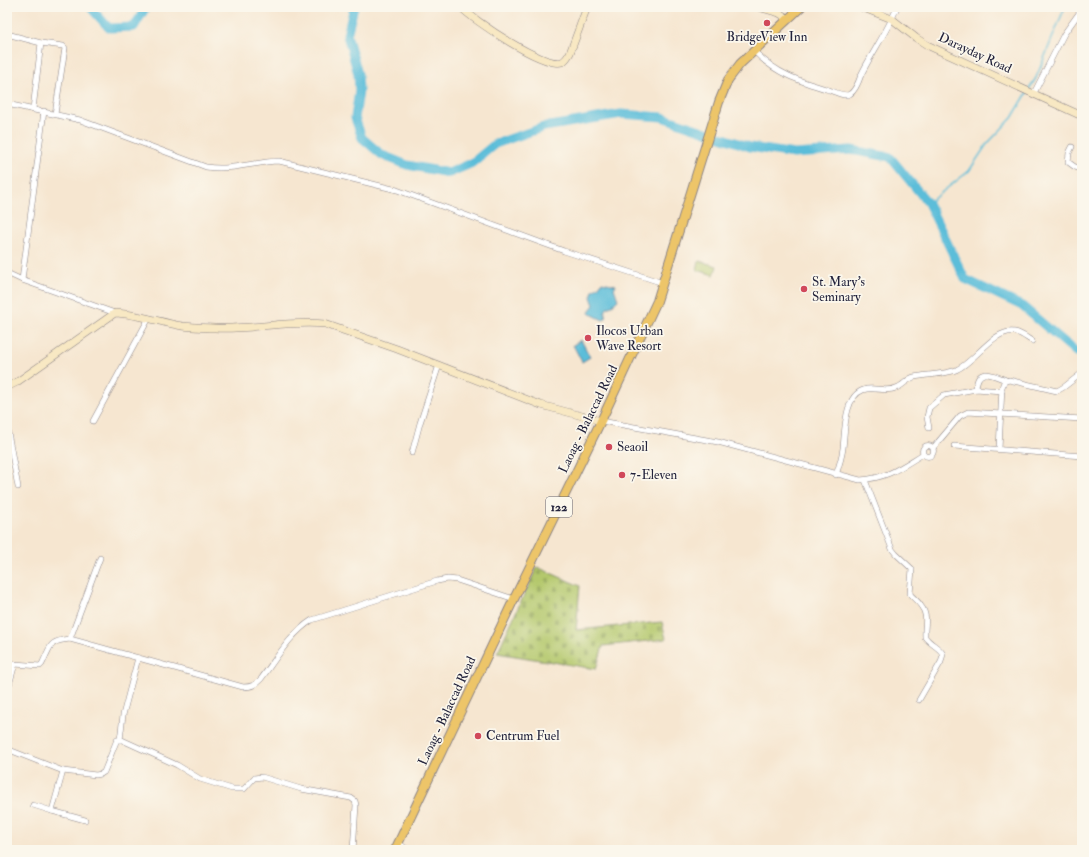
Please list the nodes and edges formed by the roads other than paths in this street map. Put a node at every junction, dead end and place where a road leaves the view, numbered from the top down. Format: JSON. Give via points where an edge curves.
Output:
{"nodes":[{"id":1,"x":461,"y":7,"type":"edge"},
{"id":2,"x":587,"y":7,"type":"edge"},
{"id":3,"x":758,"y":7,"type":"edge"},
{"id":4,"x":801,"y":7,"type":"edge"},
{"id":5,"x":861,"y":7,"type":"edge"},
{"id":6,"x":897,"y":7,"type":"edge"},
{"id":7,"x":1082,"y":9,"type":"edge"},
{"id":8,"x":789,"y":18,"type":"junction"},
{"id":9,"x":892,"y":19,"type":"junction"},
{"id":10,"x":7,"y":34,"type":"edge"},
{"id":11,"x":41,"y":42,"type":"junction"},
{"id":12,"x":754,"y":51,"type":"junction"},
{"id":13,"x":1033,"y":93,"type":"junction"},
{"id":14,"x":7,"y":104,"type":"edge"},
{"id":15,"x":34,"y":109,"type":"junction"},
{"id":16,"x":44,"y":111,"type":"junction"},
{"id":17,"x":55,"y":114,"type":"junction"},
{"id":18,"x":1082,"y":116,"type":"edge"},
{"id":19,"x":1072,"y":147,"type":"dead end"},
{"id":20,"x":1082,"y":169,"type":"edge"},
{"id":21,"x":7,"y":273,"type":"edge"},
{"id":22,"x":22,"y":280,"type":"junction"},
{"id":23,"x":664,"y":283,"type":"junction"},
{"id":24,"x":115,"y":313,"type":"junction"},
{"id":25,"x":149,"y":318,"type":"junction"},
{"id":26,"x":1032,"y":341,"type":"dead end"},
{"id":27,"x":439,"y":365,"type":"junction"},
{"id":28,"x":1082,"y":373,"type":"edge"},
{"id":29,"x":1006,"y":380,"type":"junction"},
{"id":30,"x":7,"y":387,"type":"edge"},
{"id":31,"x":976,"y":389,"type":"junction"},
{"id":32,"x":1002,"y":391,"type":"junction"},
{"id":33,"x":1001,"y":413,"type":"junction"},
{"id":34,"x":1082,"y":418,"type":"edge"},
{"id":35,"x":93,"y":421,"type":"dead end"},
{"id":36,"x":602,"y":421,"type":"junction"},
{"id":37,"x":7,"y":427,"type":"edge"},
{"id":38,"x":929,"y":428,"type":"dead end"},
{"id":39,"x":954,"y":446,"type":"dead end"},
{"id":40,"x":933,"y":448,"type":"junction"},
{"id":41,"x":999,"y":449,"type":"junction"},
{"id":42,"x":412,"y":453,"type":"dead end"},
{"id":43,"x":923,"y":454,"type":"junction"},
{"id":44,"x":1082,"y":456,"type":"edge"},
{"id":45,"x":836,"y":475,"type":"junction"},
{"id":46,"x":865,"y":480,"type":"junction"},
{"id":47,"x":18,"y":487,"type":"dead end"},
{"id":48,"x":100,"y":558,"type":"dead end"},
{"id":49,"x":514,"y":599,"type":"junction"},
{"id":50,"x":70,"y":639,"type":"junction"},
{"id":51,"x":138,"y":658,"type":"junction"},
{"id":52,"x":7,"y":662,"type":"edge"},
{"id":53,"x":15,"y":664,"type":"junction"},
{"id":54,"x":7,"y":692,"type":"edge"},
{"id":55,"x":919,"y":700,"type":"dead end"},
{"id":56,"x":120,"y":740,"type":"junction"},
{"id":57,"x":7,"y":749,"type":"edge"},
{"id":58,"x":63,"y":771,"type":"junction"},
{"id":59,"x":33,"y":805,"type":"dead end"},
{"id":60,"x":52,"y":811,"type":"junction"},
{"id":61,"x":84,"y":820,"type":"dead end"},
{"id":62,"x":397,"y":846,"type":"edge"},
{"id":63,"x":352,"y":850,"type":"edge"},
{"id":64,"x":407,"y":850,"type":"edge"}],
"edges":[{"from":1,"to":2,"type":"street","via":[[513,44],[551,62],[562,62],[567,58]]},
{"from":3,"to":8,"type":"street"},
{"from":4,"to":8,"type":"main road","name":"Laoag - Balaccad Road","number":"122"},
{"from":5,"to":9,"type":"street","name":"Darayday Road"},
{"from":6,"to":9,"type":"street"},
{"from":7,"to":13,"type":"street","via":[[1064,34]]},
{"from":8,"to":12,"type":"main road","name":"Laoag - Balaccad Road","number":"122"},
{"from":9,"to":12,"type":"street","via":[[850,94],[838,93],[792,78],[764,61]]},
{"from":9,"to":13,"type":"street","name":"Darayday Road","via":[[922,42]]},
{"from":10,"to":11,"type":"street"},
{"from":11,"to":15,"type":"street"},
{"from":11,"to":17,"type":"street","via":[[65,48]]},
{"from":12,"to":23,"type":"main road","name":"Laoag - Balaccad Road","number":"122","via":[[733,72],[719,102]]},
{"from":13,"to":18,"type":"street","name":"Darayday Road"},
{"from":14,"to":15,"type":"street"},
{"from":15,"to":16,"type":"street"},
{"from":16,"to":17,"type":"street"},
{"from":16,"to":22,"type":"street"},
{"from":17,"to":23,"type":"street","via":[[98,126],[206,167],[230,169],[264,161],[279,161],[398,190]]},
{"from":19,"to":20,"type":"street","via":[[1068,162]]},
{"from":21,"to":22,"type":"street"},
{"from":22,"to":24,"type":"street"},
{"from":23,"to":36,"type":"main road","name":"Laoag - Balaccad Road","number":"122"},
{"from":24,"to":25,"type":"street"},
{"from":24,"to":30,"type":"street"},
{"from":25,"to":27,"type":"street","via":[[182,326],[217,328],[325,324]]},
{"from":25,"to":35,"type":"street"},
{"from":26,"to":45,"type":"street","via":[[1019,333],[1004,334],[956,370],[910,378],[898,388],[891,390],[868,389],[857,393],[849,405],[843,449]]},
{"from":27,"to":36,"type":"street","via":[[541,405]]},
{"from":27,"to":42,"type":"street"},
{"from":28,"to":29,"type":"street","via":[[1057,391]]},
{"from":29,"to":31,"type":"street","via":[[993,375],[981,375],[976,381]]},
{"from":29,"to":32,"type":"street"},
{"from":31,"to":32,"type":"street"},
{"from":31,"to":38,"type":"street","via":[[939,398],[929,408]]},
{"from":32,"to":33,"type":"street"},
{"from":33,"to":34,"type":"street"},
{"from":33,"to":40,"type":"street","via":[[964,413]]},
{"from":33,"to":41,"type":"street"},
{"from":36,"to":45,"type":"street","via":[[726,444]]},
{"from":36,"to":49,"type":"main road","name":"Laoag - Balaccad Road","number":"122"},
{"from":37,"to":47,"type":"street"},
{"from":39,"to":41,"type":"street"},
{"from":40,"to":43,"type":"street","via":[[931,456]]},
{"from":40,"to":43,"type":"street","via":[[930,445],[925,446]]},
{"from":41,"to":44,"type":"street"},
{"from":43,"to":46,"type":"street","via":[[888,475]]},
{"from":45,"to":46,"type":"street"},
{"from":46,"to":55,"type":"street","via":[[892,549],[912,569],[910,594],[924,612],[925,637],[943,654],[942,662]]},
{"from":48,"to":50,"type":"street"},
{"from":49,"to":51,"type":"street","via":[[448,579],[312,620],[295,633],[261,679],[250,687],[243,688]]},
{"from":49,"to":62,"type":"main road","name":"Laoag - Balaccad Road","number":"122"},
{"from":50,"to":51,"type":"street"},
{"from":50,"to":53,"type":"street","via":[[51,644],[40,666]]},
{"from":51,"to":56,"type":"street","via":[[123,714]]},
{"from":52,"to":53,"type":"street"},
{"from":53,"to":54,"type":"street"},
{"from":56,"to":58,"type":"street","via":[[116,742],[101,774]]},
{"from":56,"to":63,"type":"street","via":[[177,765],[200,779],[232,789],[244,789],[254,778],[262,777],[301,789],[351,798],[356,805]]},
{"from":57,"to":58,"type":"street"},
{"from":58,"to":60,"type":"street"},
{"from":59,"to":60,"type":"street"},
{"from":60,"to":61,"type":"street"},
{"from":62,"to":64,"type":"street"}]}
